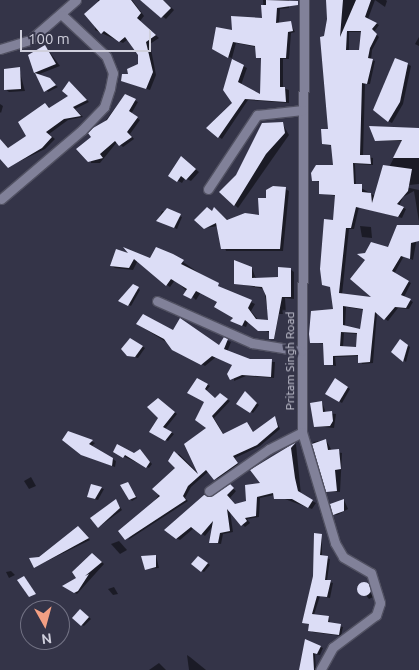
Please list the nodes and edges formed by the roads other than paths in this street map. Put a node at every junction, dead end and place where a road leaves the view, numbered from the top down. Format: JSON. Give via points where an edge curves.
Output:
{"nodes":[{"id":1,"x":76,"y":0,"type":"edge"},
{"id":2,"x":304,"y":0,"type":"edge"},
{"id":3,"x":62,"y":15,"type":"junction"},
{"id":4,"x":0,"y":49,"type":"edge"},
{"id":5,"x":303,"y":110,"type":"junction"},
{"id":6,"x":208,"y":190,"type":"dead end"},
{"id":7,"x":1,"y":198,"type":"edge"},
{"id":8,"x":157,"y":301,"type":"dead end"},
{"id":9,"x":301,"y":351,"type":"junction"},
{"id":10,"x":302,"y":432,"type":"junction"},
{"id":11,"x":209,"y":491,"type":"dead end"},
{"id":12,"x":320,"y":670,"type":"edge"}],
"edges":[{"from":1,"to":3,"type":"street"},
{"from":2,"to":5,"type":"street","name":"Pritam Singh Road"},
{"from":3,"to":4,"type":"street","via":[[30,40]]},
{"from":3,"to":7,"type":"street","via":[[106,56],[113,73],[104,107],[82,130]]},
{"from":5,"to":6,"type":"street","via":[[257,115]]},
{"from":5,"to":9,"type":"street","name":"Pritam Singh Road"},
{"from":8,"to":9,"type":"street","via":[[252,343]]},
{"from":9,"to":10,"type":"street","name":"Pritam Singh Road"},
{"from":10,"to":11,"type":"street","via":[[269,448]]},
{"from":10,"to":12,"type":"street","name":"Pritam Singh Road","via":[[335,543],[343,557],[371,573],[380,603],[376,615],[333,647]]}]}
